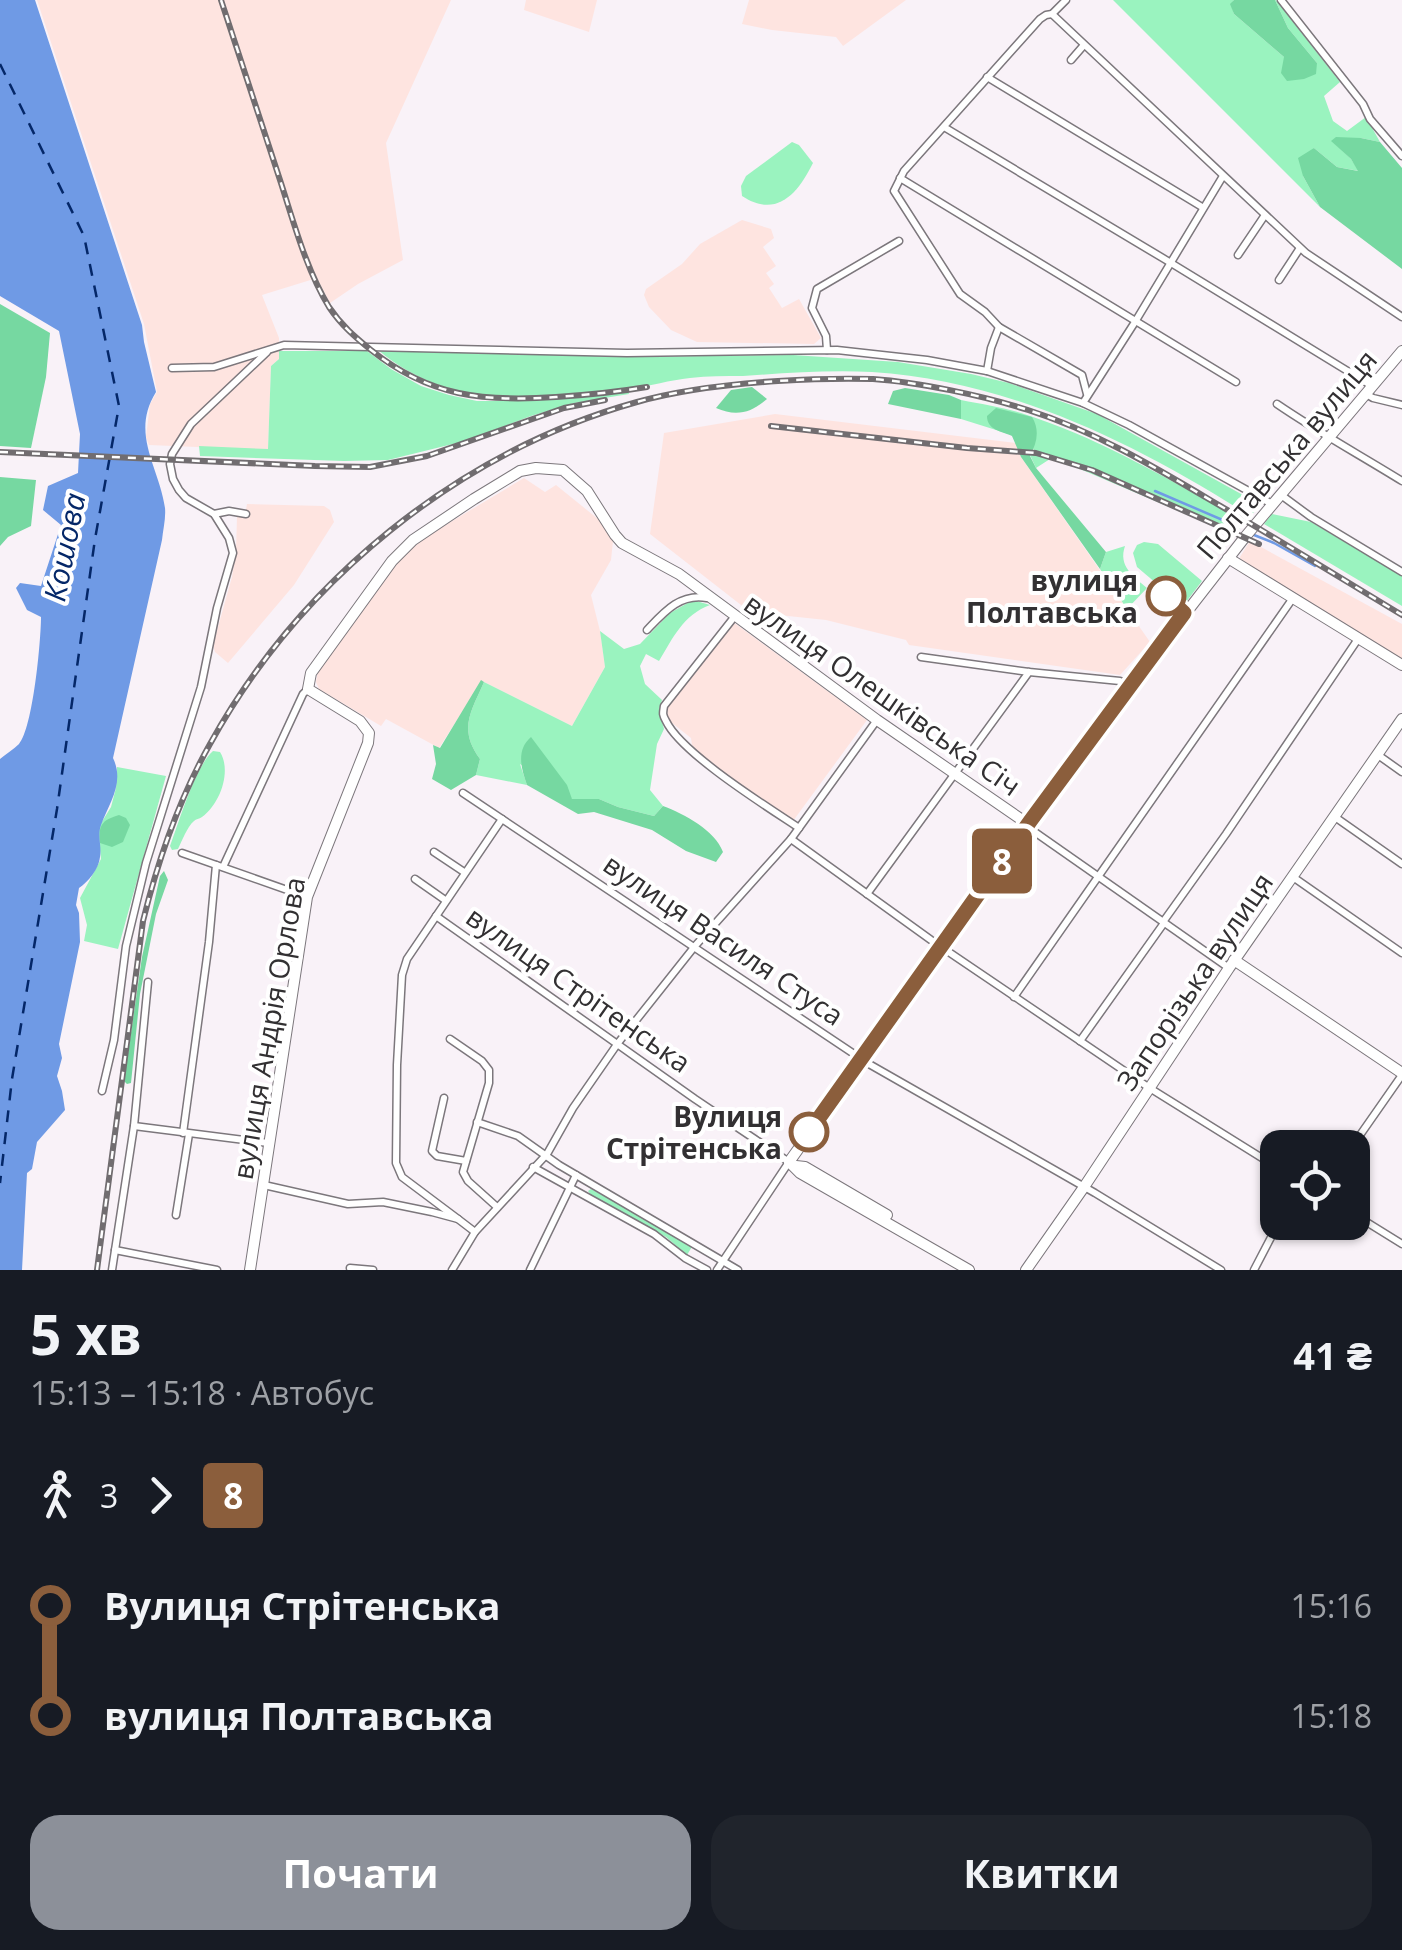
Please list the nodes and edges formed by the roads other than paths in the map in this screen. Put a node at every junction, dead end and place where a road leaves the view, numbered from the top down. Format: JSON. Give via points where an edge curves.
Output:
{"nodes":[{"id":1,"x":1066,"y":0,"type":"edge"},
{"id":2,"x":1281,"y":0,"type":"edge"},
{"id":3,"x":1052,"y":14,"type":"junction"},
{"id":4,"x":1084,"y":44,"type":"junction"},
{"id":5,"x":1071,"y":60,"type":"dead end"},
{"id":6,"x":987,"y":77,"type":"junction"},
{"id":7,"x":944,"y":127,"type":"junction"},
{"id":8,"x":1402,"y":156,"type":"edge"},
{"id":9,"x":1222,"y":176,"type":"junction"},
{"id":10,"x":900,"y":178,"type":"junction"},
{"id":11,"x":1202,"y":207,"type":"junction"},
{"id":12,"x":1265,"y":216,"type":"junction"},
{"id":13,"x":898,"y":241,"type":"dead end"},
{"id":14,"x":1300,"y":248,"type":"junction"},
{"id":15,"x":1238,"y":255,"type":"dead end"},
{"id":16,"x":1171,"y":262,"type":"junction"},
{"id":17,"x":1279,"y":280,"type":"dead end"},
{"id":18,"x":1402,"y":318,"type":"edge"},
{"id":19,"x":1135,"y":322,"type":"junction"},
{"id":20,"x":999,"y":327,"type":"junction"},
{"id":21,"x":826,"y":350,"type":"junction"},
{"id":22,"x":268,"y":351,"type":"junction"},
{"id":23,"x":1402,"y":351,"type":"edge"},
{"id":24,"x":172,"y":368,"type":"dead end"},
{"id":25,"x":987,"y":372,"type":"junction"},
{"id":26,"x":1082,"y":375,"type":"junction"},
{"id":27,"x":1101,"y":376,"type":"junction"},
{"id":28,"x":1236,"y":382,"type":"dead end"},
{"id":29,"x":1369,"y":390,"type":"junction"},
{"id":30,"x":1087,"y":394,"type":"junction"},
{"id":31,"x":1083,"y":403,"type":"junction"},
{"id":32,"x":1277,"y":404,"type":"dead end"},
{"id":33,"x":1402,"y":405,"type":"edge"},
{"id":34,"x":1329,"y":438,"type":"junction"},
{"id":35,"x":1402,"y":481,"type":"edge"},
{"id":36,"x":1276,"y":500,"type":"junction"},
{"id":37,"x":214,"y":514,"type":"junction"},
{"id":38,"x":246,"y":514,"type":"dead end"},
{"id":39,"x":1228,"y":558,"type":"junction"},
{"id":40,"x":1402,"y":572,"type":"edge"},
{"id":41,"x":1293,"y":598,"type":"junction"},
{"id":42,"x":713,"y":600,"type":"junction"},
{"id":43,"x":735,"y":616,"type":"junction"},
{"id":44,"x":648,"y":630,"type":"dead end"},
{"id":45,"x":1359,"y":638,"type":"junction"},
{"id":46,"x":921,"y":657,"type":"dead end"},
{"id":47,"x":1402,"y":666,"type":"edge"},
{"id":48,"x":1029,"y":672,"type":"junction"},
{"id":49,"x":1129,"y":686,"type":"junction"},
{"id":50,"x":308,"y":689,"type":"junction"},
{"id":51,"x":1402,"y":719,"type":"edge"},
{"id":52,"x":877,"y":720,"type":"junction"},
{"id":53,"x":1378,"y":754,"type":"junction"},
{"id":54,"x":955,"y":772,"type":"junction"},
{"id":55,"x":1402,"y":772,"type":"edge"},
{"id":56,"x":463,"y":794,"type":"dead end"},
{"id":57,"x":1334,"y":816,"type":"junction"},
{"id":58,"x":502,"y":818,"type":"junction"},
{"id":59,"x":1027,"y":825,"type":"junction"},
{"id":60,"x":798,"y":828,"type":"junction"},
{"id":61,"x":791,"y":839,"type":"junction"},
{"id":62,"x":434,"y":852,"type":"dead end"},
{"id":63,"x":182,"y":853,"type":"dead end"},
{"id":64,"x":1402,"y":864,"type":"edge"},
{"id":65,"x":219,"y":866,"type":"junction"},
{"id":66,"x":464,"y":872,"type":"junction"},
{"id":67,"x":1292,"y":877,"type":"junction"},
{"id":68,"x":415,"y":878,"type":"dead end"},
{"id":69,"x":1098,"y":878,"type":"junction"},
{"id":70,"x":867,"y":894,"type":"junction"},
{"id":71,"x":308,"y":897,"type":"junction"},
{"id":72,"x":446,"y":900,"type":"junction"},
{"id":73,"x":436,"y":916,"type":"junction"},
{"id":74,"x":1164,"y":923,"type":"junction"},
{"id":75,"x":695,"y":946,"type":"junction"},
{"id":76,"x":941,"y":947,"type":"junction"},
{"id":77,"x":1402,"y":953,"type":"edge"},
{"id":78,"x":1232,"y":964,"type":"junction"},
{"id":79,"x":148,"y":982,"type":"dead end"},
{"id":80,"x":1014,"y":996,"type":"junction"},
{"id":81,"x":450,"y":1040,"type":"dead end"},
{"id":82,"x":1080,"y":1041,"type":"junction"},
{"id":83,"x":618,"y":1042,"type":"junction"},
{"id":84,"x":861,"y":1058,"type":"junction"},
{"id":85,"x":1402,"y":1074,"type":"edge"},
{"id":86,"x":1148,"y":1087,"type":"junction"},
{"id":87,"x":102,"y":1091,"type":"dead end"},
{"id":88,"x":444,"y":1098,"type":"dead end"},
{"id":89,"x":477,"y":1122,"type":"junction"},
{"id":90,"x":134,"y":1126,"type":"junction"},
{"id":91,"x":1363,"y":1130,"type":"edge"},
{"id":92,"x":186,"y":1134,"type":"junction"},
{"id":93,"x":270,"y":1144,"type":"junction"},
{"id":94,"x":547,"y":1154,"type":"junction"},
{"id":95,"x":1260,"y":1157,"type":"edge"},
{"id":96,"x":466,"y":1160,"type":"junction"},
{"id":97,"x":792,"y":1164,"type":"junction"},
{"id":98,"x":533,"y":1167,"type":"junction"},
{"id":99,"x":576,"y":1175,"type":"junction"},
{"id":100,"x":264,"y":1185,"type":"junction"},
{"id":101,"x":570,"y":1186,"type":"junction"},
{"id":102,"x":1084,"y":1187,"type":"junction"},
{"id":103,"x":497,"y":1207,"type":"junction"},
{"id":104,"x":176,"y":1215,"type":"dead end"},
{"id":105,"x":458,"y":1219,"type":"junction"},
{"id":106,"x":1370,"y":1224,"type":"edge"},
{"id":107,"x":476,"y":1232,"type":"junction"},
{"id":108,"x":1270,"y":1240,"type":"edge"},
{"id":109,"x":1402,"y":1244,"type":"edge"},
{"id":110,"x":115,"y":1250,"type":"junction"},
{"id":111,"x":723,"y":1260,"type":"junction"},
{"id":112,"x":350,"y":1268,"type":"edge"},
{"id":113,"x":454,"y":1268,"type":"edge"},
{"id":114,"x":112,"y":1270,"type":"edge"},
{"id":115,"x":218,"y":1270,"type":"edge"},
{"id":116,"x":250,"y":1270,"type":"edge"},
{"id":117,"x":373,"y":1270,"type":"edge"},
{"id":118,"x":464,"y":1270,"type":"edge"},
{"id":119,"x":530,"y":1270,"type":"edge"},
{"id":120,"x":707,"y":1270,"type":"edge"},
{"id":121,"x":716,"y":1270,"type":"edge"},
{"id":122,"x":738,"y":1270,"type":"edge"},
{"id":123,"x":969,"y":1270,"type":"edge"},
{"id":124,"x":981,"y":1270,"type":"edge"},
{"id":125,"x":1026,"y":1270,"type":"edge"},
{"id":126,"x":1221,"y":1270,"type":"edge"},
{"id":127,"x":1254,"y":1270,"type":"edge"}],
"edges":[{"from":1,"to":3,"type":"street"},
{"from":2,"to":8,"type":"street"},
{"from":3,"to":4,"type":"street"},
{"from":3,"to":6,"type":"street"},
{"from":4,"to":5,"type":"street"},
{"from":4,"to":9,"type":"street"},
{"from":6,"to":7,"type":"street"},
{"from":6,"to":11,"type":"street"},
{"from":7,"to":10,"type":"street"},
{"from":7,"to":16,"type":"street"},
{"from":9,"to":11,"type":"street"},
{"from":9,"to":12,"type":"street"},
{"from":10,"to":19,"type":"street"},
{"from":10,"to":20,"type":"street","via":[[894,194],[960,294]]},
{"from":11,"to":16,"type":"street"},
{"from":12,"to":14,"type":"street"},
{"from":12,"to":15,"type":"street"},
{"from":13,"to":21,"type":"street","via":[[817,288],[812,308]]},
{"from":14,"to":17,"type":"street"},
{"from":14,"to":18,"type":"street"},
{"from":16,"to":19,"type":"street"},
{"from":16,"to":29,"type":"street"},
{"from":19,"to":27,"type":"street"},
{"from":19,"to":28,"type":"street"},
{"from":20,"to":25,"type":"street"},
{"from":20,"to":26,"type":"street"},
{"from":21,"to":22,"type":"street","via":[[284,345]]},
{"from":21,"to":25,"type":"street"},
{"from":22,"to":24,"type":"street","via":[[214,367]]},
{"from":22,"to":37,"type":"street","via":[[192,424],[172,454],[179,490]]},
{"from":23,"to":29,"type":"street","name":"Полтавська вулиця"},
{"from":25,"to":31,"type":"street"},
{"from":26,"to":27,"type":"street"},
{"from":26,"to":30,"type":"street"},
{"from":27,"to":30,"type":"street"},
{"from":29,"to":33,"type":"street","via":[[1373,398]]},
{"from":29,"to":34,"type":"street","name":"Полтавська вулиця"},
{"from":30,"to":31,"type":"street"},
{"from":31,"to":36,"type":"street"},
{"from":32,"to":34,"type":"street"},
{"from":34,"to":35,"type":"street"},
{"from":34,"to":36,"type":"street","name":"Полтавська вулиця"},
{"from":36,"to":39,"type":"street","name":"Полтавська вулиця"},
{"from":36,"to":40,"type":"street"},
{"from":37,"to":38,"type":"street"},
{"from":37,"to":87,"type":"street","via":[[232,553],[201,687],[146,863]]},
{"from":39,"to":41,"type":"street"},
{"from":39,"to":49,"type":"street","name":"Полтавська вулиця"},
{"from":41,"to":45,"type":"street"},
{"from":41,"to":69,"type":"street"},
{"from":42,"to":43,"type":"street","name":"вулиця Олешківська Січ"},
{"from":42,"to":44,"type":"street","via":[[696,596],[680,602]]},
{"from":42,"to":50,"type":"street","via":[[622,542],[563,470],[520,471],[413,540],[317,663]]},
{"from":43,"to":52,"type":"street","name":"вулиця Олешківська Січ"},
{"from":43,"to":60,"type":"street","via":[[664,706],[664,719],[690,749]]},
{"from":45,"to":47,"type":"street"},
{"from":45,"to":74,"type":"street"},
{"from":46,"to":48,"type":"street"},
{"from":48,"to":49,"type":"street"},
{"from":48,"to":54,"type":"street"},
{"from":49,"to":59,"type":"street","name":"Полтавська вулиця"},
{"from":50,"to":65,"type":"street"},
{"from":50,"to":71,"type":"street","name":"вулиця Андрія Орлова","via":[[360,721],[368,742]]},
{"from":51,"to":53,"type":"street","name":"Запорізька вулиця"},
{"from":52,"to":54,"type":"street","name":"вулиця Олешківська Січ"},
{"from":52,"to":60,"type":"street"},
{"from":53,"to":55,"type":"street"},
{"from":53,"to":57,"type":"street","name":"Запорізька вулиця"},
{"from":54,"to":59,"type":"street","name":"вулиця Олешківська Січ"},
{"from":54,"to":70,"type":"street"},
{"from":56,"to":58,"type":"street","name":"вулиця Василя Стуса"},
{"from":57,"to":64,"type":"street"},
{"from":57,"to":67,"type":"street","name":"Запорізька вулиця"},
{"from":58,"to":66,"type":"street"},
{"from":58,"to":75,"type":"street","name":"вулиця Василя Стуса"},
{"from":59,"to":69,"type":"street","name":"вулиця Олешківська Січ"},
{"from":59,"to":76,"type":"street","name":"Полтавська вулиця"},
{"from":60,"to":61,"type":"street"},
{"from":61,"to":70,"type":"street"},
{"from":61,"to":75,"type":"street"},
{"from":62,"to":66,"type":"street"},
{"from":63,"to":65,"type":"street"},
{"from":65,"to":71,"type":"street"},
{"from":65,"to":92,"type":"street"},
{"from":66,"to":72,"type":"street"},
{"from":67,"to":77,"type":"street"},
{"from":67,"to":78,"type":"street","name":"Запорізька вулиця"},
{"from":68,"to":72,"type":"street"},
{"from":69,"to":74,"type":"street","name":"вулиця Олешківська Січ"},
{"from":69,"to":80,"type":"street"},
{"from":70,"to":76,"type":"street"},
{"from":71,"to":93,"type":"street","name":"вулиця Андрія Орлова"},
{"from":72,"to":73,"type":"street"},
{"from":73,"to":83,"type":"street","name":"вулиця Стрітенська"},
{"from":73,"to":105,"type":"street","via":[[402,970],[396,1163],[402,1177]]},
{"from":74,"to":78,"type":"street","name":"вулиця Олешківська Січ"},
{"from":74,"to":82,"type":"street"},
{"from":75,"to":83,"type":"street"},
{"from":75,"to":84,"type":"street","name":"вулиця Василя Стуса"},
{"from":76,"to":80,"type":"street"},
{"from":76,"to":84,"type":"street","name":"Полтавська вулиця"},
{"from":78,"to":85,"type":"street","name":"вулиця Олешківська Січ"},
{"from":78,"to":86,"type":"street","name":"Запорізька вулиця"},
{"from":79,"to":90,"type":"street"},
{"from":80,"to":82,"type":"street"},
{"from":81,"to":89,"type":"street","via":[[489,1070]]},
{"from":82,"to":86,"type":"street"},
{"from":83,"to":94,"type":"street"},
{"from":83,"to":97,"type":"street","name":"вулиця Стрітенська"},
{"from":84,"to":97,"type":"street","name":"Полтавська вулиця"},
{"from":84,"to":102,"type":"street","name":"вулиця Василя Стуса"},
{"from":85,"to":91,"type":"street"},
{"from":86,"to":95,"type":"street"},
{"from":86,"to":102,"type":"street","name":"Запорізька вулиця"},
{"from":88,"to":96,"type":"street","via":[[432,1151]]},
{"from":89,"to":94,"type":"street","via":[[508,1130]]},
{"from":89,"to":96,"type":"street"},
{"from":90,"to":92,"type":"street"},
{"from":90,"to":110,"type":"street"},
{"from":92,"to":93,"type":"street"},
{"from":92,"to":104,"type":"street"},
{"from":93,"to":100,"type":"street","name":"вулиця Андрія Орлова"},
{"from":94,"to":98,"type":"street"},
{"from":94,"to":99,"type":"street"},
{"from":96,"to":103,"type":"street","via":[[465,1178]]},
{"from":97,"to":111,"type":"street","name":"Полтавська вулиця"},
{"from":97,"to":123,"type":"street","name":"вулиця Стрітенська"},
{"from":97,"to":124,"type":"street","name":"вулиця Стрітенська"},
{"from":98,"to":101,"type":"street"},
{"from":98,"to":103,"type":"street"},
{"from":99,"to":101,"type":"street"},
{"from":99,"to":111,"type":"street"},
{"from":100,"to":105,"type":"street"},
{"from":100,"to":116,"type":"street","name":"вулиця Андрія Орлова"},
{"from":101,"to":119,"type":"street"},
{"from":101,"to":120,"type":"street"},
{"from":102,"to":125,"type":"street","name":"Запорізька вулиця"},
{"from":102,"to":126,"type":"street","name":"вулиця Василя Стуса"},
{"from":103,"to":107,"type":"street"},
{"from":105,"to":107,"type":"street"},
{"from":106,"to":109,"type":"street"},
{"from":107,"to":113,"type":"street"},
{"from":108,"to":127,"type":"street"},
{"from":110,"to":114,"type":"street"},
{"from":110,"to":115,"type":"street"},
{"from":111,"to":121,"type":"street","name":"Полтавська вулиця"},
{"from":111,"to":122,"type":"street"},
{"from":112,"to":117,"type":"street"},
{"from":113,"to":118,"type":"street"}]}
